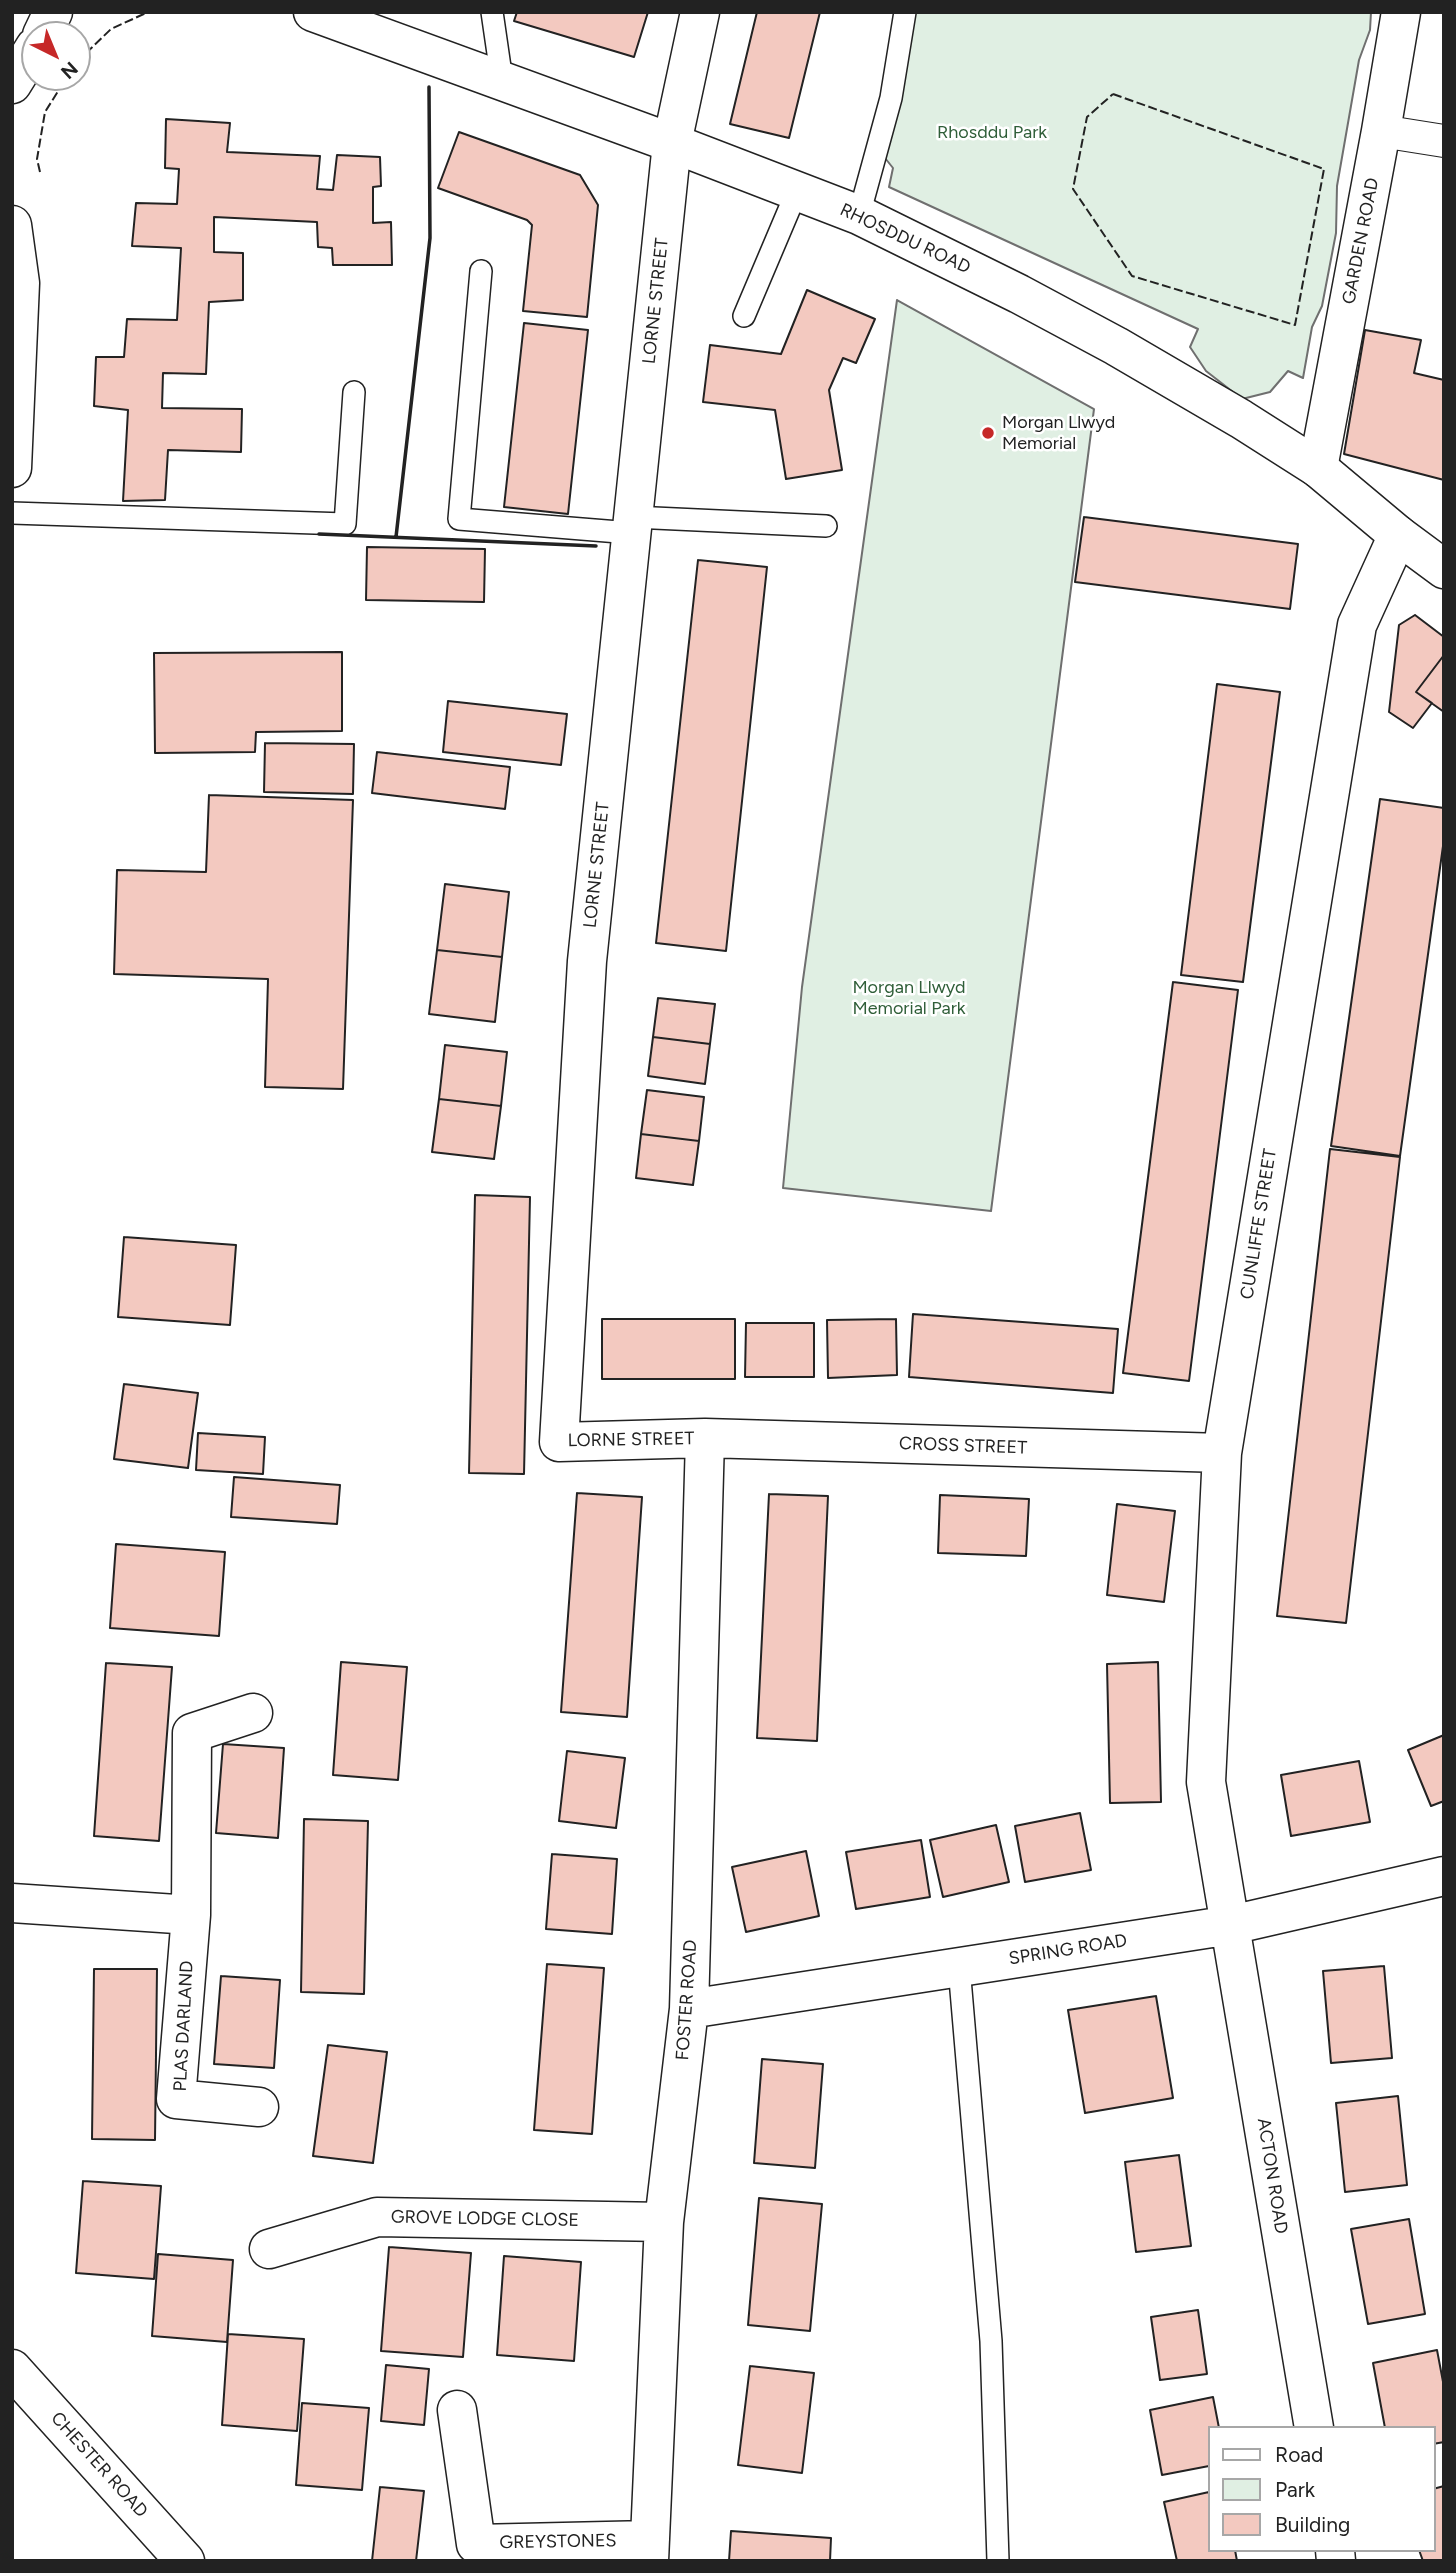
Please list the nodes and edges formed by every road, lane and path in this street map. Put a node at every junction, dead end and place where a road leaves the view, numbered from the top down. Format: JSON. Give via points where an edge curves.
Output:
{"nodes":[{"id":1,"x":313,"y":12,"type":"edge"},
{"id":2,"x":492,"y":12,"type":"edge"},
{"id":3,"x":699,"y":12,"type":"edge"},
{"id":4,"x":905,"y":12,"type":"edge"},
{"id":5,"x":1401,"y":12,"type":"edge"},
{"id":6,"x":502,"y":81,"type":"junction"},
{"id":7,"x":1381,"y":131,"type":"junction"},
{"id":8,"x":1444,"y":141,"type":"edge"},
{"id":9,"x":672,"y":143,"type":"junction"},
{"id":10,"x":797,"y":191,"type":"junction"},
{"id":11,"x":859,"y":215,"type":"junction"},
{"id":12,"x":12,"y":225,"type":"edge"},
{"id":13,"x":481,"y":271,"type":"dead end"},
{"id":14,"x":16,"y":281,"type":"edge"},
{"id":15,"x":744,"y":316,"type":"dead end"},
{"id":16,"x":354,"y":393,"type":"dead end"},
{"id":17,"x":12,"y":468,"type":"edge"},
{"id":18,"x":1318,"y":468,"type":"junction"},
{"id":19,"x":12,"y":513,"type":"edge"},
{"id":20,"x":632,"y":525,"type":"junction"},
{"id":21,"x":826,"y":526,"type":"dead end"},
{"id":22,"x":1398,"y":535,"type":"junction"},
{"id":23,"x":1444,"y":569,"type":"edge"},
{"id":24,"x":705,"y":1438,"type":"junction"},
{"id":25,"x":1222,"y":1453,"type":"junction"},
{"id":26,"x":253,"y":1713,"type":"dead end"},
{"id":27,"x":1444,"y":1877,"type":"edge"},
{"id":28,"x":12,"y":1903,"type":"edge"},
{"id":29,"x":191,"y":1915,"type":"junction"},
{"id":30,"x":1231,"y":1925,"type":"junction"},
{"id":31,"x":959,"y":1967,"type":"junction"},
{"id":32,"x":689,"y":2009,"type":"junction"},
{"id":33,"x":259,"y":2108,"type":"dead end"},
{"id":34,"x":664,"y":2222,"type":"junction"},
{"id":35,"x":269,"y":2249,"type":"dead end"},
{"id":36,"x":12,"y":2369,"type":"edge"},
{"id":37,"x":457,"y":2410,"type":"dead end"},
{"id":38,"x":1314,"y":2426,"type":"edge"},
{"id":39,"x":650,"y":2550,"type":"edge"},
{"id":40,"x":185,"y":2561,"type":"edge"},
{"id":41,"x":998,"y":2561,"type":"edge"}],
"edges":[{"from":1,"to":6,"type":"street","name":"RHOSDDU ROAD"},
{"from":2,"to":6,"type":"lane"},
{"from":3,"to":9,"type":"street","name":"LORNE STREET"},
{"from":4,"to":11,"type":"lane","via":[[891,98]]},
{"from":5,"to":7,"type":"street","name":"GARDEN ROAD"},
{"from":6,"to":9,"type":"street","name":"RHOSDDU ROAD"},
{"from":7,"to":8,"type":"street"},
{"from":7,"to":18,"type":"street","name":"GARDEN ROAD"},
{"from":9,"to":10,"type":"street","name":"RHOSDDU ROAD"},
{"from":9,"to":20,"type":"street","name":"LORNE STREET"},
{"from":10,"to":11,"type":"street","name":"RHOSDDU ROAD"},
{"from":10,"to":15,"type":"lane"},
{"from":11,"to":18,"type":"street","name":"RHOSDDU ROAD","via":[[1116,346]]},
{"from":12,"to":14,"type":"street"},
{"from":13,"to":20,"type":"lane","via":[[458,519]]},
{"from":14,"to":17,"type":"street"},
{"from":16,"to":19,"type":"lane","via":[[345,524]]},
{"from":18,"to":22,"type":"street","name":"RHOSDDU ROAD"},
{"from":20,"to":21,"type":"lane"},
{"from":20,"to":24,"type":"street","name":"LORNE STREET","via":[[587,961],[559,1442]]},
{"from":22,"to":23,"type":"street","name":"RHOSDDU ROAD"},
{"from":22,"to":25,"type":"street","name":"CUNLIFFE STREET","via":[[1357,625]]},
{"from":24,"to":25,"type":"street","name":"CROSS STREET"},
{"from":24,"to":32,"type":"street","name":"FOSTER ROAD"},
{"from":25,"to":30,"type":"street","name":"CUNLIFFE STREET","via":[[1206,1782]]},
{"from":26,"to":29,"type":"street","name":"PLAS DARLAND","via":[[192,1733]]},
{"from":27,"to":30,"type":"street","name":"SPRING ROAD"},
{"from":28,"to":29,"type":"street"},
{"from":29,"to":33,"type":"street","name":"PLAS DARLAND","via":[[176,2099]]},
{"from":30,"to":31,"type":"street","name":"SPRING ROAD"},
{"from":30,"to":38,"type":"street","name":"ACTON ROAD"},
{"from":31,"to":32,"type":"street","name":"SPRING ROAD"},
{"from":31,"to":41,"type":"lane","via":[[991,2341]]},
{"from":32,"to":34,"type":"street","name":"FOSTER ROAD"},
{"from":34,"to":35,"type":"street","name":"GROVE LODGE CLOSE","via":[[377,2217]]},
{"from":34,"to":39,"type":"street","name":"FOSTER ROAD"},
{"from":36,"to":40,"type":"street","name":"CHESTER ROAD"},
{"from":37,"to":39,"type":"street","name":"GREYSTONES","via":[[476,2544]]}]}
